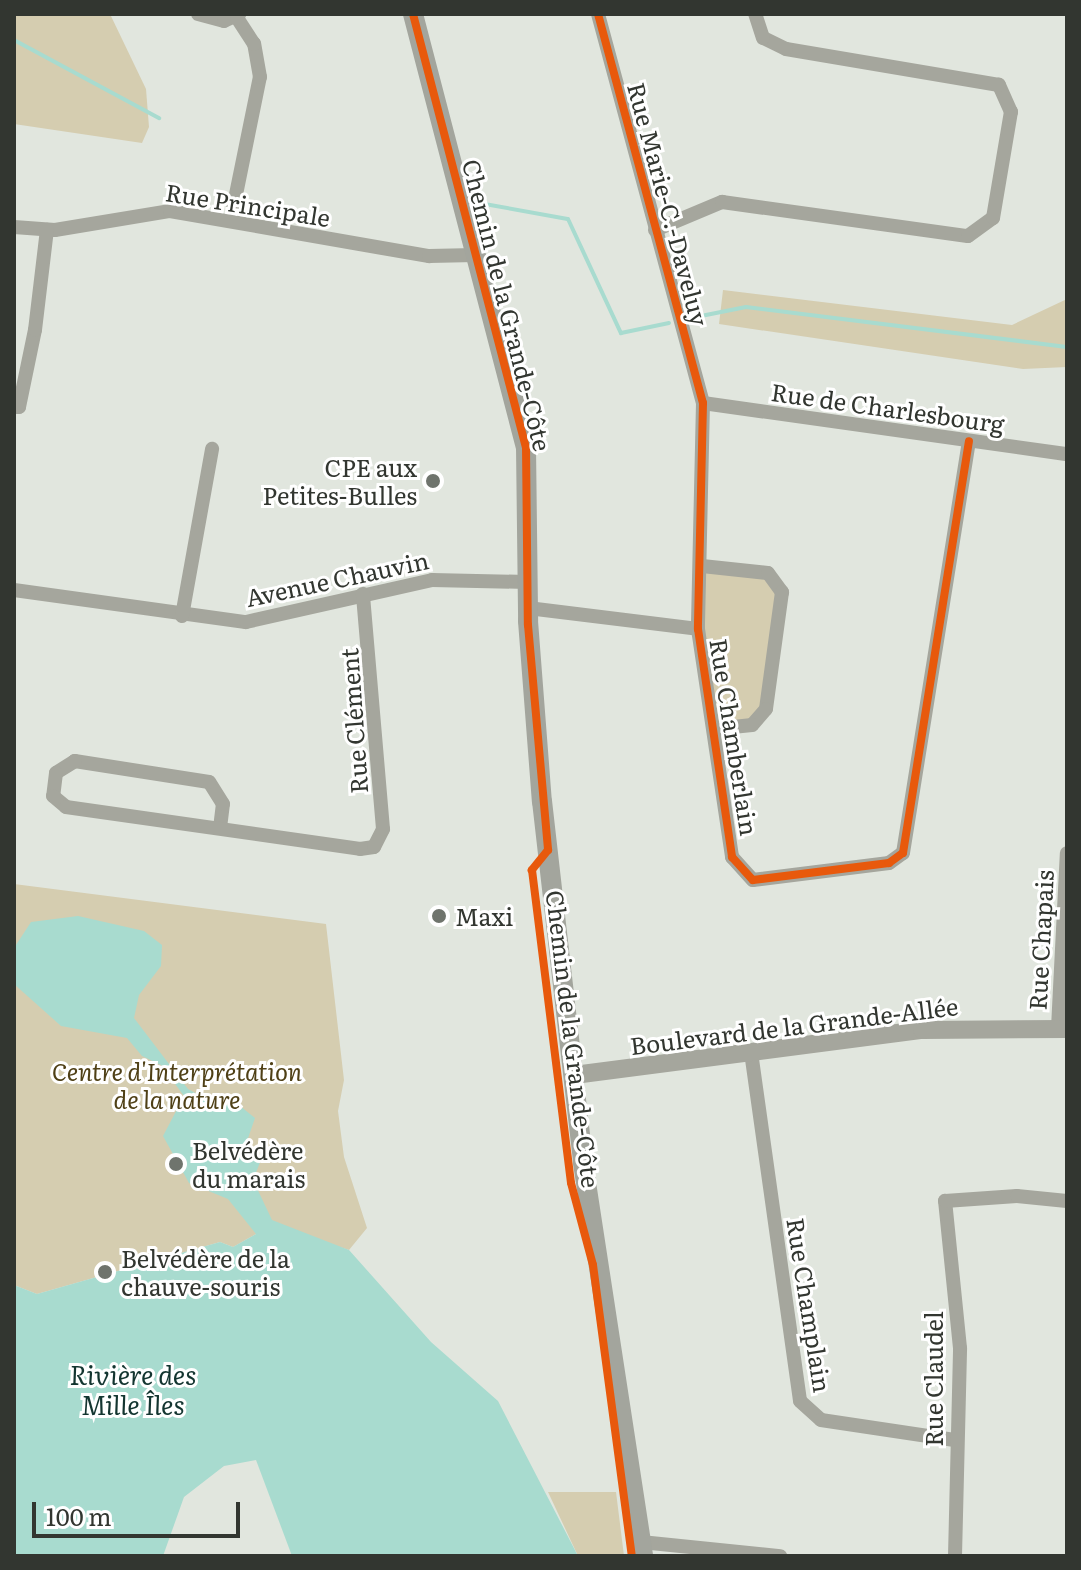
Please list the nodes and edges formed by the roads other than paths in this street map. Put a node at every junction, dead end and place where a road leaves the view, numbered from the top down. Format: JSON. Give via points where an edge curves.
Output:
{"nodes":[{"id":1,"x":198,"y":14,"type":"edge"},
{"id":2,"x":413,"y":14,"type":"edge"},
{"id":3,"x":598,"y":14,"type":"edge"},
{"id":4,"x":755,"y":14,"type":"edge"},
{"id":5,"x":238,"y":16,"type":"edge"},
{"id":6,"x":231,"y":219,"type":"junction"},
{"id":7,"x":14,"y":227,"type":"edge"},
{"id":8,"x":47,"y":230,"type":"junction"},
{"id":9,"x":655,"y":230,"type":"junction"},
{"id":10,"x":475,"y":255,"type":"junction"},
{"id":11,"x":703,"y":403,"type":"junction"},
{"id":12,"x":16,"y":407,"type":"edge"},
{"id":13,"x":969,"y":441,"type":"junction"},
{"id":14,"x":212,"y":449,"type":"dead end"},
{"id":15,"x":1067,"y":454,"type":"edge"},
{"id":16,"x":702,"y":566,"type":"junction"},
{"id":17,"x":527,"y":582,"type":"junction"},
{"id":18,"x":14,"y":590,"type":"edge"},
{"id":19,"x":363,"y":594,"type":"junction"},
{"id":20,"x":528,"y":608,"type":"junction"},
{"id":21,"x":182,"y":616,"type":"junction"},
{"id":22,"x":698,"y":629,"type":"junction"},
{"id":23,"x":715,"y":729,"type":"junction"},
{"id":24,"x":220,"y":828,"type":"junction"},
{"id":25,"x":1067,"y":857,"type":"edge"},
{"id":26,"x":1062,"y":1029,"type":"edge"},
{"id":27,"x":751,"y":1052,"type":"junction"},
{"id":28,"x":574,"y":1075,"type":"junction"},
{"id":29,"x":1067,"y":1201,"type":"edge"},
{"id":30,"x":955,"y":1440,"type":"junction"},
{"id":31,"x":642,"y":1549,"type":"edge"},
{"id":32,"x":780,"y":1556,"type":"edge"},
{"id":33,"x":955,"y":1556,"type":"edge"}],
"edges":[{"from":1,"to":5,"type":"street"},
{"from":2,"to":10,"type":"main road","name":"Chemin de la Grande-Côte"},
{"from":3,"to":9,"type":"street","name":"Rue Marie-C.-Daveluy"},
{"from":4,"to":9,"type":"street","via":[[763,38],[786,49],[999,85],[1011,112],[993,218],[968,236],[722,202]]},
{"from":5,"to":6,"type":"street","via":[[254,44],[260,77]]},
{"from":6,"to":8,"type":"street","name":"Rue Principale","via":[[156,211]]},
{"from":6,"to":10,"type":"street","name":"Rue Principale","via":[[429,256]]},
{"from":7,"to":8,"type":"street","name":"Rue Principale"},
{"from":8,"to":12,"type":"street"},
{"from":9,"to":11,"type":"street","name":"Rue Marie-C.-Daveluy"},
{"from":10,"to":17,"type":"main road","name":"Chemin de la Grande-Côte","via":[[526,447]]},
{"from":11,"to":13,"type":"street","name":"Rue de Charlesbourg"},
{"from":11,"to":16,"type":"street","name":"Rue Chamberlain"},
{"from":13,"to":15,"type":"street","name":"Rue de Charlesbourg"},
{"from":13,"to":23,"type":"street","name":"Rue Chamberlain","via":[[903,853],[889,863],[753,880],[740,872],[732,857]]},
{"from":14,"to":21,"type":"street"},
{"from":16,"to":22,"type":"street","name":"Rue Chamberlain"},
{"from":16,"to":23,"type":"street","via":[[768,573],[782,592],[766,709],[752,725]]},
{"from":17,"to":19,"type":"street","name":"Avenue Chauvin","via":[[443,579]]},
{"from":17,"to":20,"type":"main road","name":"Chemin de la Grande-Côte"},
{"from":18,"to":21,"type":"street","name":"Avenue Chauvin"},
{"from":19,"to":21,"type":"street","name":"Avenue Chauvin","via":[[246,622]]},
{"from":19,"to":24,"type":"street","name":"Rue Clément","via":[[383,829],[378,844],[360,849]]},
{"from":20,"to":22,"type":"street","name":"Rue Chamberlain"},
{"from":20,"to":28,"type":"main road","name":"Chemin de la Grande-Côte"},
{"from":22,"to":23,"type":"street","name":"Rue Chamberlain"},
{"from":24,"to":24,"type":"street","via":[[66,807],[53,796],[56,773],[75,761],[209,782],[223,804]]},
{"from":25,"to":26,"type":"street","name":"Rue Chapais"},
{"from":26,"to":27,"type":"street","name":"Boulevard de la Grande-Allée","via":[[922,1030]]},
{"from":27,"to":28,"type":"street","name":"Boulevard de la Grande-Allée"},
{"from":27,"to":30,"type":"street","name":"Rue Champlain","via":[[800,1401],[821,1420]]},
{"from":28,"to":31,"type":"main road","name":"Chemin de la Grande-Côte"},
{"from":29,"to":30,"type":"street","name":"Rue Claudel","via":[[1017,1196],[945,1201],[960,1348]]},
{"from":30,"to":33,"type":"street","name":"Rue Claudel"},
{"from":31,"to":32,"type":"street"}]}
